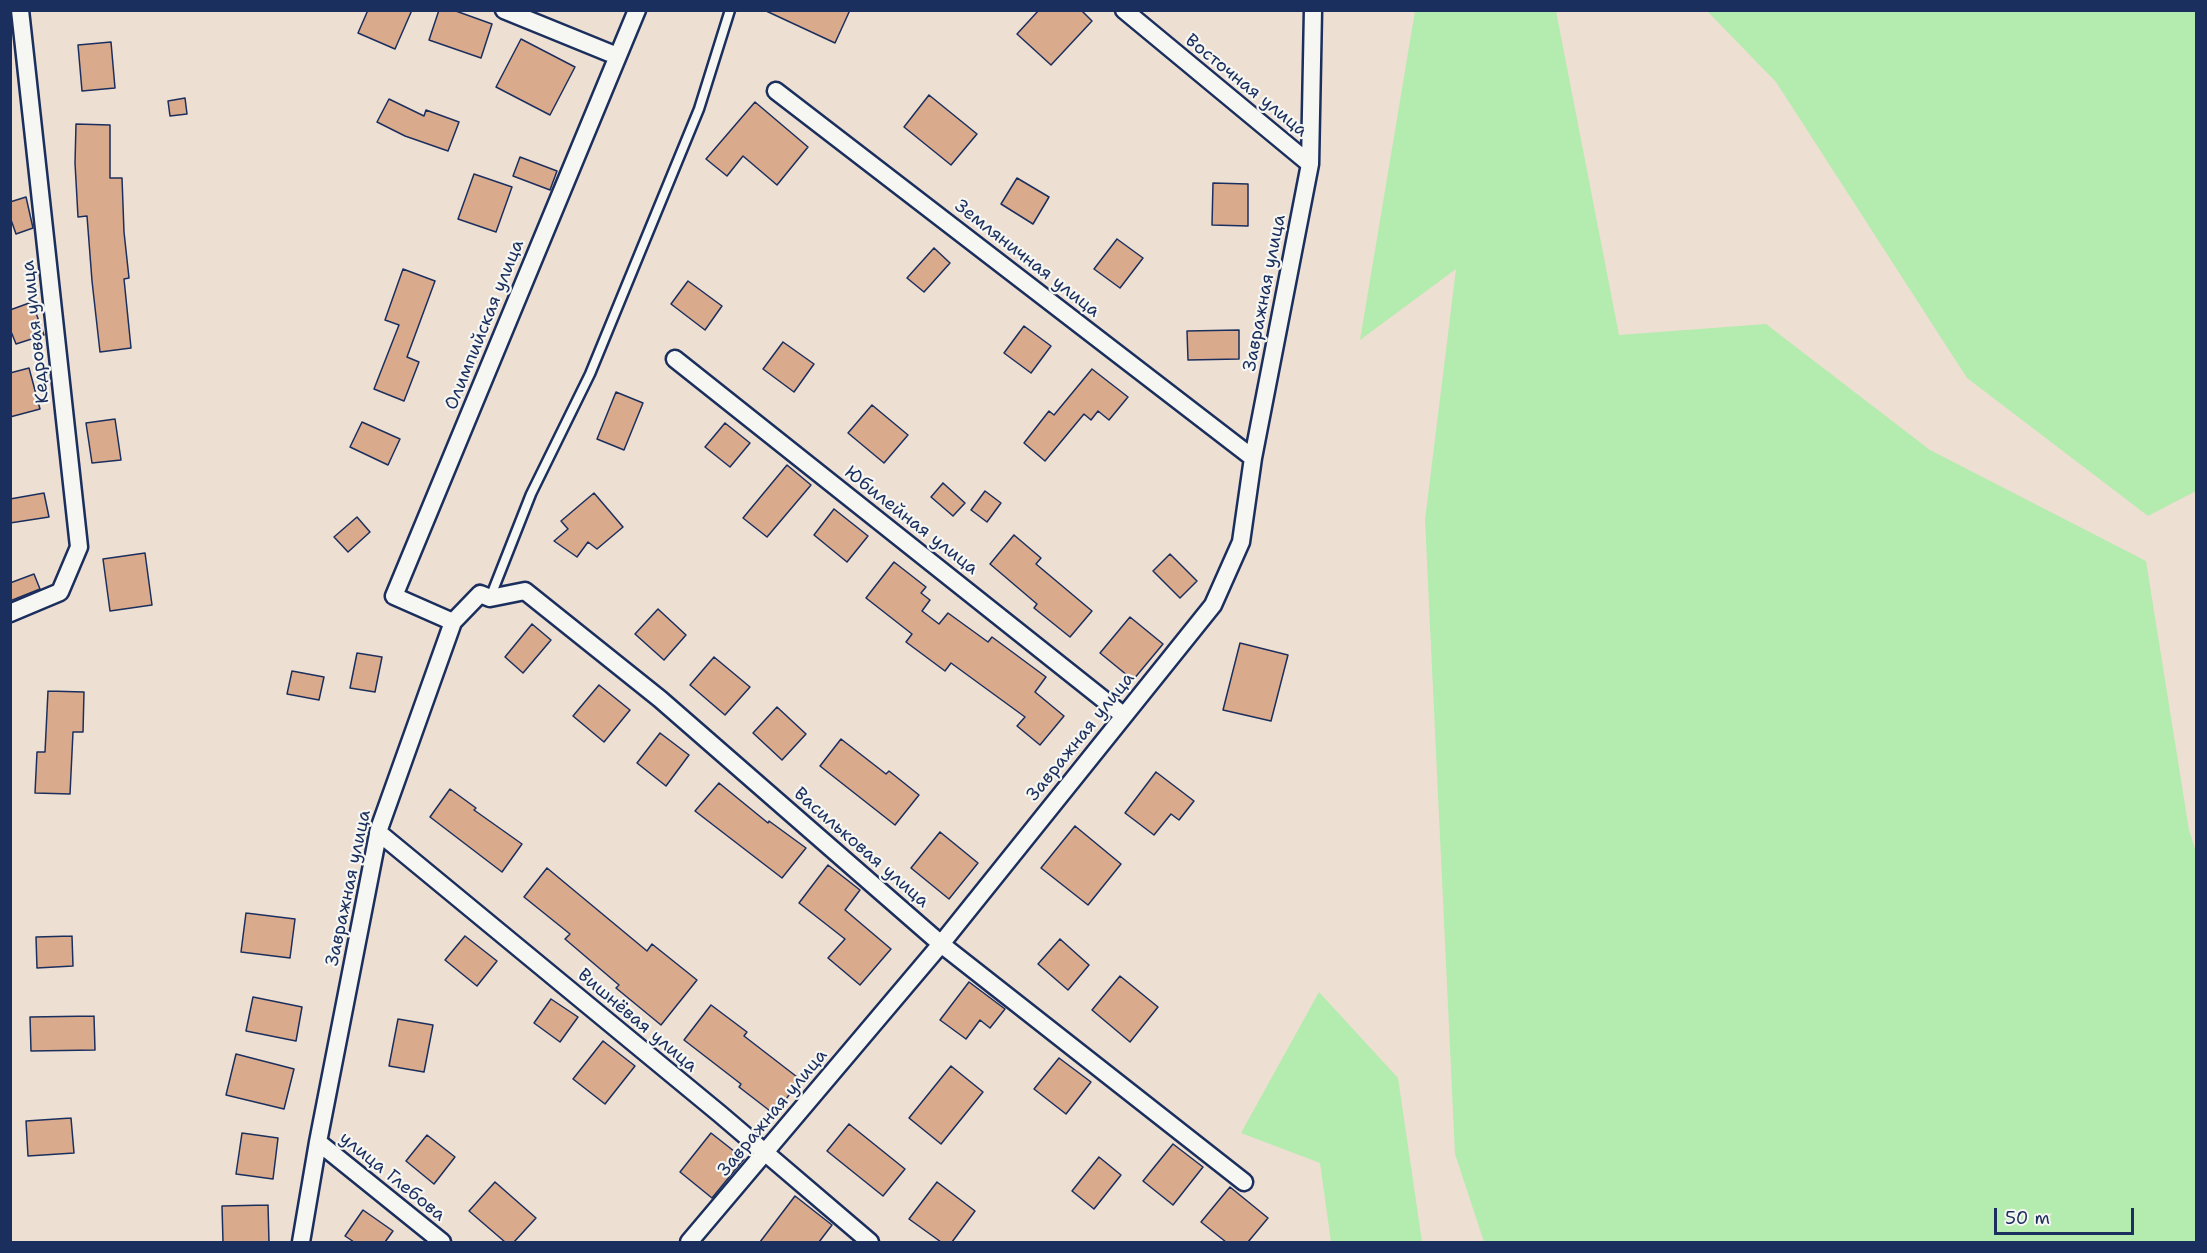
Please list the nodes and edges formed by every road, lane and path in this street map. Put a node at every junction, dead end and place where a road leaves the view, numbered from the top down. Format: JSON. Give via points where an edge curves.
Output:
{"nodes":[{"id":1,"x":20,"y":10,"type":"edge"},
{"id":2,"x":504,"y":10,"type":"edge"},
{"id":3,"x":638,"y":10,"type":"edge"},
{"id":4,"x":730,"y":10,"type":"edge"},
{"id":5,"x":1124,"y":10,"type":"edge"},
{"id":6,"x":1313,"y":10,"type":"edge"},
{"id":7,"x":617,"y":56,"type":"junction"},
{"id":8,"x":777,"y":91,"type":"dead end"},
{"id":9,"x":1310,"y":164,"type":"junction"},
{"id":10,"x":675,"y":358,"type":"dead end"},
{"id":11,"x":1253,"y":458,"type":"junction"},
{"id":12,"x":490,"y":598,"type":"junction"},
{"id":13,"x":10,"y":613,"type":"edge"},
{"id":14,"x":453,"y":622,"type":"junction"},
{"id":15,"x":1123,"y":715,"type":"junction"},
{"id":16,"x":378,"y":832,"type":"junction"},
{"id":17,"x":941,"y":944,"type":"junction"},
{"id":18,"x":318,"y":1142,"type":"junction"},
{"id":19,"x":765,"y":1153,"type":"junction"},
{"id":20,"x":1244,"y":1182,"type":"dead end"},
{"id":21,"x":301,"y":1242,"type":"edge"},
{"id":22,"x":442,"y":1242,"type":"edge"},
{"id":23,"x":689,"y":1242,"type":"edge"},
{"id":24,"x":870,"y":1242,"type":"edge"}],
"edges":[{"from":1,"to":13,"type":"street","name":"Кедровая улица","via":[[79,547],[60,592]]},
{"from":2,"to":7,"type":"street"},
{"from":3,"to":7,"type":"street","name":"Олимпийская улица"},
{"from":4,"to":12,"type":"lane","via":[[699,109],[590,374],[531,494]]},
{"from":5,"to":9,"type":"street","name":"Восточная улица"},
{"from":6,"to":9,"type":"street","name":"Восточная улица"},
{"from":7,"to":14,"type":"street","name":"Олимпийская улица","via":[[394,596]]},
{"from":8,"to":11,"type":"street","name":"Земляничная улица"},
{"from":9,"to":11,"type":"street","name":"Завражная улица"},
{"from":10,"to":15,"type":"street","name":"Юбилейная улица"},
{"from":11,"to":15,"type":"street","name":"Завражная улица","via":[[1241,542],[1213,604]]},
{"from":12,"to":14,"type":"street","name":"Васильковая улица","via":[[480,594]]},
{"from":12,"to":17,"type":"street","name":"Васильковая улица","via":[[525,591],[660,699]]},
{"from":14,"to":16,"type":"street","name":"Завражная улица"},
{"from":15,"to":17,"type":"street","name":"Завражная улица"},
{"from":16,"to":18,"type":"street","name":"Завражная улица"},
{"from":16,"to":19,"type":"street","name":"Вишнёвая улица"},
{"from":17,"to":19,"type":"street","name":"Завражная улица"},
{"from":17,"to":20,"type":"street","name":"Васильковая улица"},
{"from":18,"to":21,"type":"street","name":"Завражная улица"},
{"from":18,"to":22,"type":"street","name":"улица Глебова"},
{"from":19,"to":23,"type":"street","name":"Завражная улица"},
{"from":19,"to":24,"type":"street","name":"Вишнёвая улица"}]}
